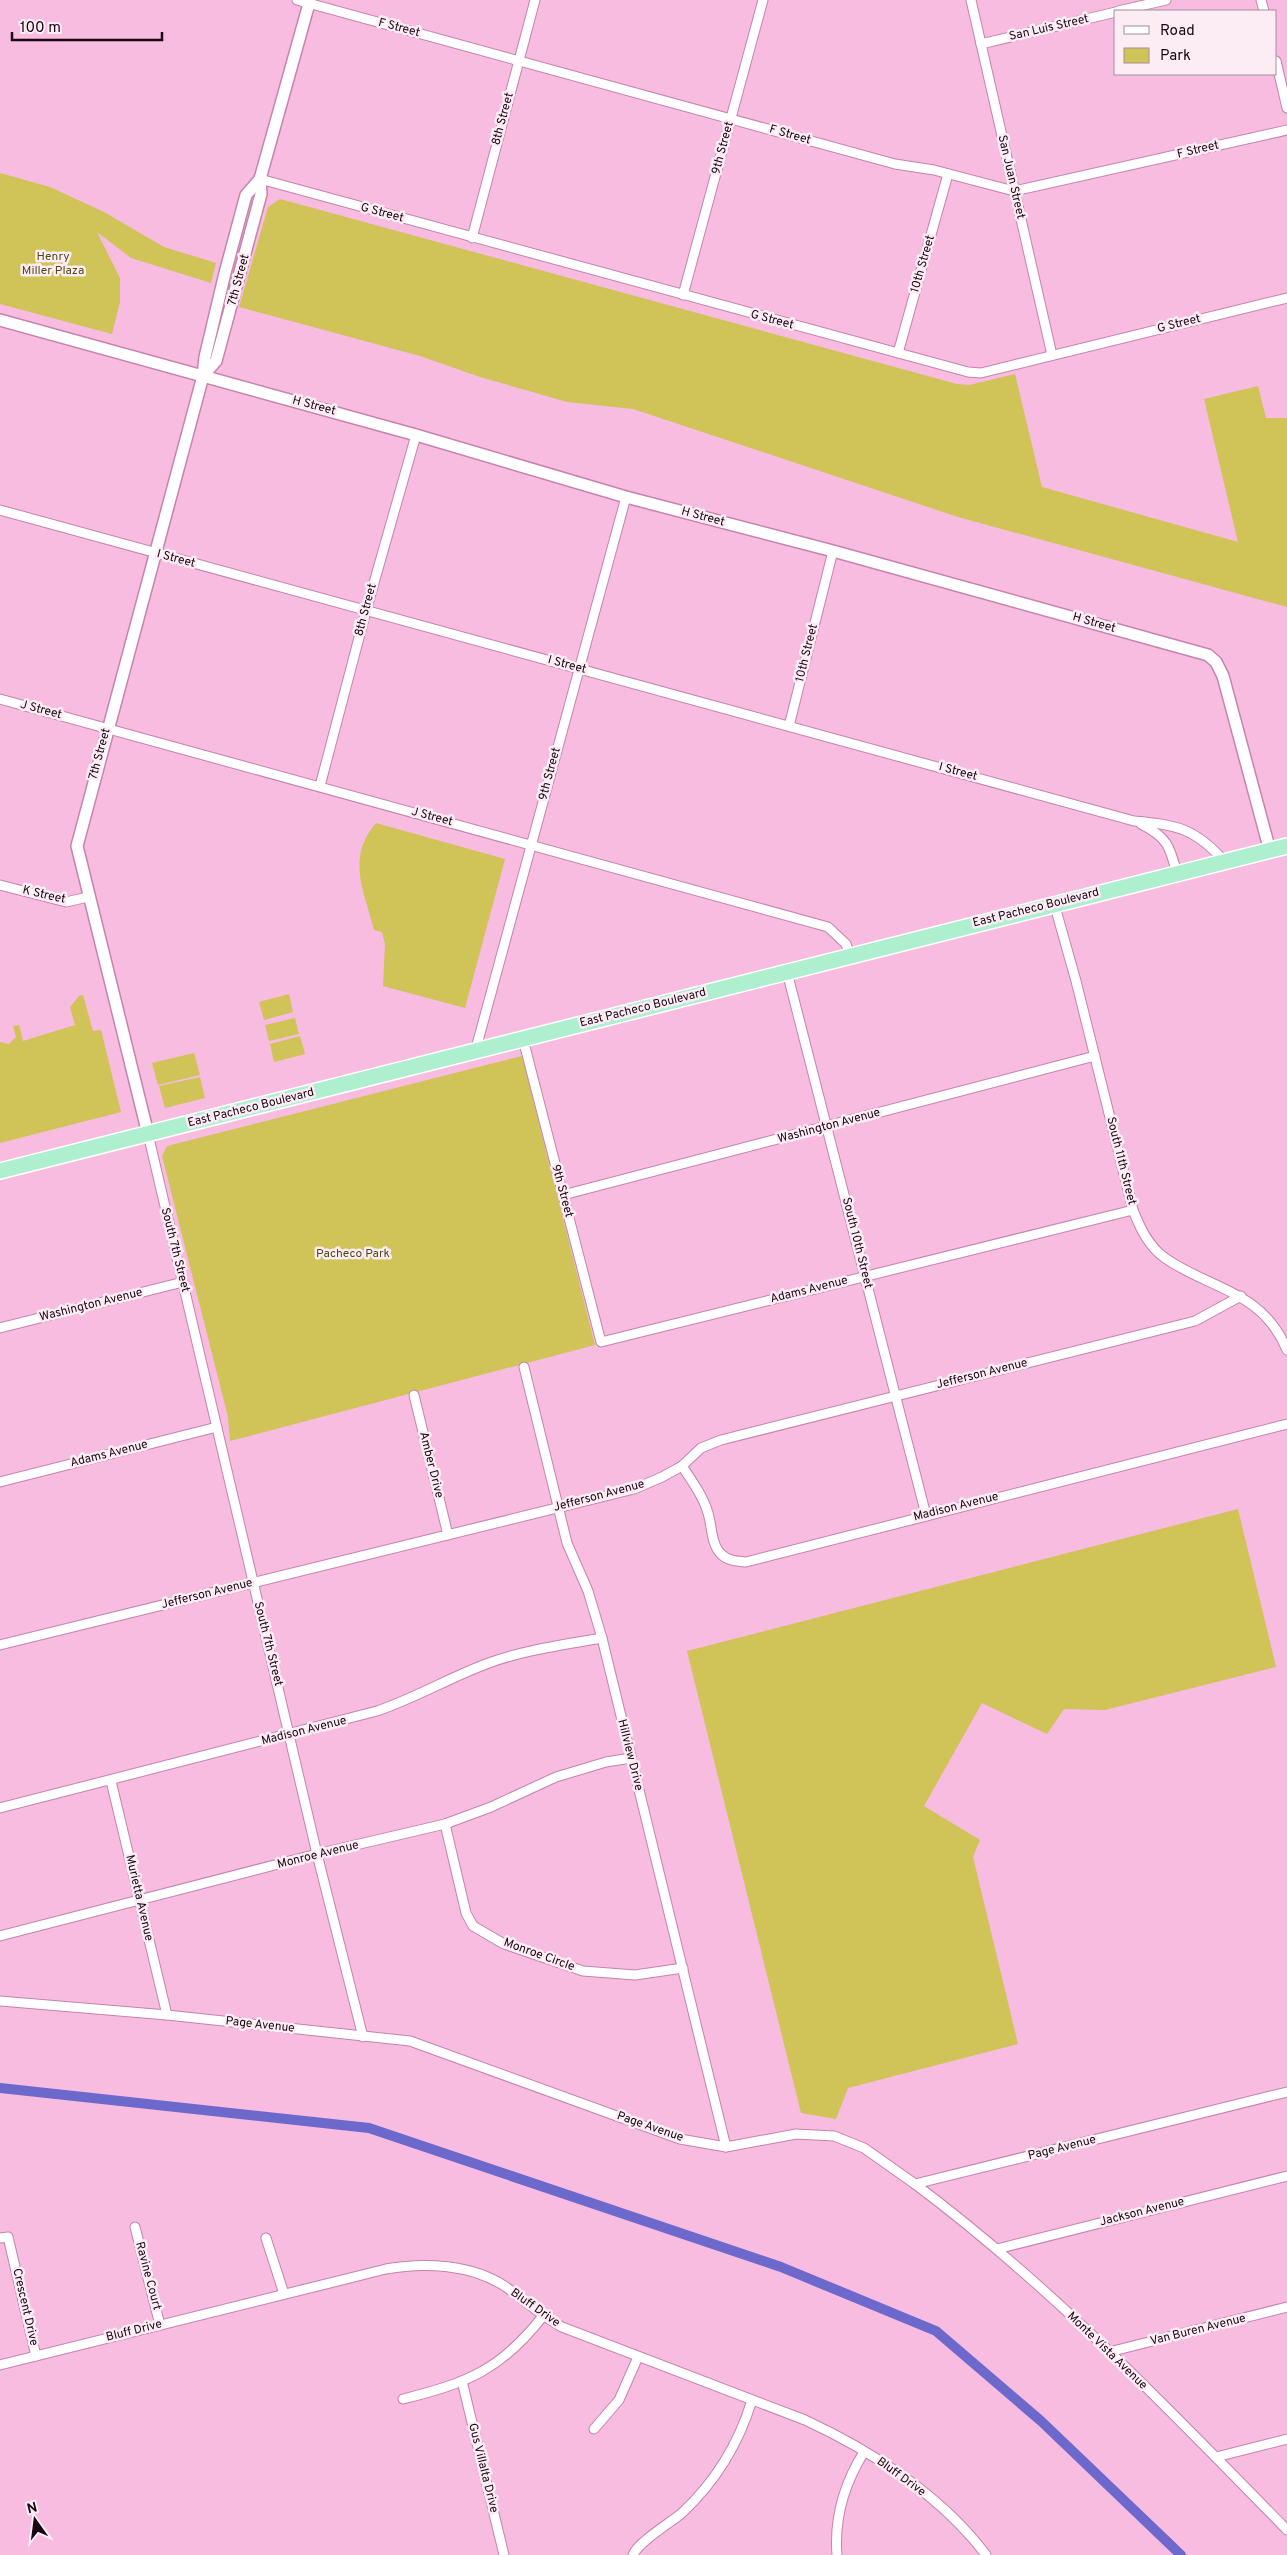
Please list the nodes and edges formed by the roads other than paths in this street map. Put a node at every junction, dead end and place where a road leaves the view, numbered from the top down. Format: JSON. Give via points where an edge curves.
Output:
{"nodes":[{"id":1,"x":297,"y":0,"type":"edge"},
{"id":2,"x":535,"y":0,"type":"edge"},
{"id":3,"x":763,"y":0,"type":"edge"},
{"id":4,"x":971,"y":0,"type":"edge"},
{"id":5,"x":1166,"y":0,"type":"edge"},
{"id":6,"x":309,"y":2,"type":"edge"},
{"id":7,"x":1125,"y":10,"type":"edge"},
{"id":8,"x":1114,"y":13,"type":"edge"},
{"id":9,"x":981,"y":44,"type":"junction"},
{"id":10,"x":518,"y":60,"type":"junction"},
{"id":11,"x":1277,"y":65,"type":"edge"},
{"id":12,"x":1287,"y":108,"type":"edge"},
{"id":13,"x":730,"y":118,"type":"junction"},
{"id":14,"x":1287,"y":130,"type":"edge"},
{"id":15,"x":948,"y":174,"type":"junction"},
{"id":16,"x":260,"y":179,"type":"junction"},
{"id":17,"x":1014,"y":191,"type":"junction"},
{"id":18,"x":472,"y":238,"type":"junction"},
{"id":19,"x":683,"y":295,"type":"junction"},
{"id":20,"x":1287,"y":298,"type":"edge"},
{"id":21,"x":0,"y":320,"type":"edge"},
{"id":22,"x":898,"y":353,"type":"junction"},
{"id":23,"x":1052,"y":355,"type":"junction"},
{"id":24,"x":203,"y":376,"type":"junction"},
{"id":25,"x":416,"y":435,"type":"junction"},
{"id":26,"x":626,"y":497,"type":"junction"},
{"id":27,"x":0,"y":510,"type":"edge"},
{"id":28,"x":834,"y":551,"type":"junction"},
{"id":29,"x":155,"y":553,"type":"junction"},
{"id":30,"x":366,"y":611,"type":"junction"},
{"id":31,"x":578,"y":668,"type":"junction"},
{"id":32,"x":0,"y":699,"type":"edge"},
{"id":33,"x":789,"y":726,"type":"junction"},
{"id":34,"x":106,"y":728,"type":"junction"},
{"id":35,"x":320,"y":786,"type":"junction"},
{"id":36,"x":1134,"y":820,"type":"junction"},
{"id":37,"x":532,"y":844,"type":"junction"},
{"id":38,"x":1287,"y":846,"type":"edge"},
{"id":39,"x":1270,"y":850,"type":"junction"},
{"id":40,"x":1225,"y":862,"type":"junction"},
{"id":41,"x":1177,"y":874,"type":"junction"},
{"id":42,"x":0,"y":885,"type":"edge"},
{"id":43,"x":88,"y":898,"type":"junction"},
{"id":44,"x":1054,"y":903,"type":"junction"},
{"id":45,"x":850,"y":955,"type":"junction"},
{"id":46,"x":787,"y":972,"type":"junction"},
{"id":47,"x":523,"y":1039,"type":"junction"},
{"id":48,"x":475,"y":1052,"type":"junction"},
{"id":49,"x":1095,"y":1056,"type":"junction"},
{"id":50,"x":828,"y":1127,"type":"junction"},
{"id":51,"x":148,"y":1134,"type":"junction"},
{"id":52,"x":0,"y":1171,"type":"edge"},
{"id":53,"x":563,"y":1195,"type":"junction"},
{"id":54,"x":1133,"y":1210,"type":"junction"},
{"id":55,"x":866,"y":1276,"type":"junction"},
{"id":56,"x":183,"y":1282,"type":"junction"},
{"id":57,"x":1242,"y":1296,"type":"junction"},
{"id":58,"x":0,"y":1328,"type":"edge"},
{"id":59,"x":601,"y":1342,"type":"joint"},
{"id":60,"x":1287,"y":1350,"type":"edge"},
{"id":61,"x":524,"y":1367,"type":"dead end"},
{"id":62,"x":414,"y":1395,"type":"dead end"},
{"id":63,"x":895,"y":1395,"type":"junction"},
{"id":64,"x":1287,"y":1424,"type":"edge"},
{"id":65,"x":217,"y":1427,"type":"junction"},
{"id":66,"x":682,"y":1466,"type":"junction"},
{"id":67,"x":0,"y":1482,"type":"edge"},
{"id":68,"x":557,"y":1508,"type":"junction"},
{"id":69,"x":926,"y":1515,"type":"junction"},
{"id":70,"x":448,"y":1535,"type":"junction"},
{"id":71,"x":253,"y":1583,"type":"junction"},
{"id":72,"x":602,"y":1638,"type":"junction"},
{"id":73,"x":0,"y":1646,"type":"edge"},
{"id":74,"x":290,"y":1734,"type":"junction"},
{"id":75,"x":631,"y":1758,"type":"junction"},
{"id":76,"x":111,"y":1781,"type":"junction"},
{"id":77,"x":0,"y":1808,"type":"edge"},
{"id":78,"x":445,"y":1824,"type":"junction"},
{"id":79,"x":318,"y":1854,"type":"junction"},
{"id":80,"x":139,"y":1902,"type":"junction"},
{"id":81,"x":0,"y":1936,"type":"edge"},
{"id":82,"x":683,"y":1968,"type":"junction"},
{"id":83,"x":0,"y":2000,"type":"edge"},
{"id":84,"x":167,"y":2015,"type":"junction"},
{"id":85,"x":363,"y":2037,"type":"junction"},
{"id":86,"x":1287,"y":2092,"type":"edge"},
{"id":87,"x":726,"y":2147,"type":"junction"},
{"id":88,"x":1287,"y":2176,"type":"edge"},
{"id":89,"x":915,"y":2184,"type":"junction"},
{"id":90,"x":135,"y":2227,"type":"dead end"},
{"id":91,"x":0,"y":2238,"type":"edge"},
{"id":92,"x":266,"y":2238,"type":"dead end"},
{"id":93,"x":997,"y":2249,"type":"junction"},
{"id":94,"x":284,"y":2294,"type":"junction"},
{"id":95,"x":1287,"y":2307,"type":"edge"},
{"id":96,"x":543,"y":2316,"type":"junction"},
{"id":97,"x":160,"y":2325,"type":"junction"},
{"id":98,"x":1108,"y":2352,"type":"junction"},
{"id":99,"x":36,"y":2356,"type":"junction"},
{"id":100,"x":638,"y":2357,"type":"junction"},
{"id":101,"x":0,"y":2366,"type":"edge"},
{"id":102,"x":462,"y":2381,"type":"junction"},
{"id":103,"x":403,"y":2399,"type":"dead end"},
{"id":104,"x":752,"y":2400,"type":"junction"},
{"id":105,"x":594,"y":2429,"type":"dead end"},
{"id":106,"x":1287,"y":2439,"type":"edge"},
{"id":107,"x":864,"y":2452,"type":"junction"},
{"id":108,"x":1216,"y":2457,"type":"junction"},
{"id":109,"x":1287,"y":2530,"type":"edge"},
{"id":110,"x":504,"y":2555,"type":"edge"},
{"id":111,"x":634,"y":2555,"type":"edge"},
{"id":112,"x":837,"y":2555,"type":"edge"},
{"id":113,"x":986,"y":2555,"type":"edge"}],
"edges":[{"from":1,"to":6,"type":"street","name":"F Street"},
{"from":2,"to":10,"type":"street","name":"8th Street"},
{"from":3,"to":13,"type":"street","name":"9th Street"},
{"from":4,"to":9,"type":"street","name":"San Juan Street"},
{"from":5,"to":7,"type":"street","name":"San Luis Street"},
{"from":6,"to":10,"type":"street","name":"F Street"},
{"from":6,"to":16,"type":"street","name":"7th Street"},
{"from":8,"to":9,"type":"street","name":"San Luis Street"},
{"from":9,"to":17,"type":"street","name":"San Juan Street"},
{"from":10,"to":13,"type":"street","name":"F Street"},
{"from":10,"to":18,"type":"street","name":"8th Street"},
{"from":11,"to":12,"type":"street"},
{"from":13,"to":15,"type":"street","name":"F Street","via":[[895,164]]},
{"from":13,"to":19,"type":"street","name":"9th Street"},
{"from":14,"to":17,"type":"street","name":"F Street"},
{"from":15,"to":17,"type":"street","name":"F Street"},
{"from":15,"to":22,"type":"street","name":"10th Street"},
{"from":16,"to":18,"type":"street","name":"G Street"},
{"from":16,"to":24,"type":"street","name":"7th Street","via":[[246,195],[222,282]]},
{"from":17,"to":23,"type":"street","name":"San Juan Street"},
{"from":18,"to":19,"type":"street","name":"G Street"},
{"from":19,"to":22,"type":"street","name":"G Street"},
{"from":20,"to":23,"type":"street","name":"G Street"},
{"from":21,"to":24,"type":"street","name":"H Street"},
{"from":22,"to":23,"type":"street","name":"G Street","via":[[981,373]]},
{"from":24,"to":25,"type":"street","name":"H Street"},
{"from":24,"to":29,"type":"street","name":"7th Street"},
{"from":25,"to":26,"type":"street","name":"H Street"},
{"from":25,"to":30,"type":"street","name":"8th Street"},
{"from":26,"to":28,"type":"street","name":"H Street"},
{"from":26,"to":31,"type":"street","name":"9th Street"},
{"from":27,"to":29,"type":"street","name":"I Street"},
{"from":28,"to":33,"type":"street","name":"10th Street"},
{"from":28,"to":39,"type":"street","name":"H Street","via":[[1208,655],[1223,676]]},
{"from":29,"to":30,"type":"street","name":"I Street"},
{"from":29,"to":34,"type":"street","name":"7th Street"},
{"from":30,"to":31,"type":"street","name":"I Street"},
{"from":30,"to":35,"type":"street","name":"8th Street"},
{"from":31,"to":33,"type":"street","name":"I Street"},
{"from":31,"to":37,"type":"street","name":"9th Street"},
{"from":32,"to":34,"type":"street","name":"J Street"},
{"from":33,"to":36,"type":"street","name":"I Street"},
{"from":34,"to":35,"type":"street","name":"J Street"},
{"from":34,"to":43,"type":"street","name":"7th Street","via":[[77,846]]},
{"from":35,"to":37,"type":"street","name":"J Street"},
{"from":36,"to":40,"type":"street","name":"I Street","via":[[1168,824],[1200,836]]},
{"from":36,"to":41,"type":"street","name":"I Street","via":[[1166,840]]},
{"from":37,"to":45,"type":"street","name":"J Street","via":[[828,927],[846,944]]},
{"from":37,"to":48,"type":"street","name":"9th Street"},
{"from":38,"to":39,"type":"highway","name":"East Pacheco Boulevard"},
{"from":39,"to":40,"type":"highway","name":"East Pacheco Boulevard"},
{"from":40,"to":41,"type":"highway","name":"East Pacheco Boulevard"},
{"from":41,"to":44,"type":"highway","name":"East Pacheco Boulevard"},
{"from":42,"to":43,"type":"street","name":"K Street","via":[[66,902]]},
{"from":43,"to":51,"type":"street","name":"7th Street"},
{"from":44,"to":45,"type":"highway","name":"East Pacheco Boulevard"},
{"from":44,"to":49,"type":"street","name":"South 11th Street"},
{"from":45,"to":46,"type":"highway","name":"East Pacheco Boulevard"},
{"from":46,"to":47,"type":"highway","name":"East Pacheco Boulevard"},
{"from":46,"to":50,"type":"street","name":"South 10th Street"},
{"from":47,"to":48,"type":"highway","name":"East Pacheco Boulevard"},
{"from":47,"to":53,"type":"street","name":"9th Street"},
{"from":48,"to":51,"type":"highway","name":"East Pacheco Boulevard"},
{"from":49,"to":50,"type":"street","name":"Washington Avenue"},
{"from":49,"to":54,"type":"street","name":"South 11th Street"},
{"from":50,"to":53,"type":"street","name":"Washington Avenue"},
{"from":50,"to":55,"type":"street","name":"South 10th Street"},
{"from":51,"to":52,"type":"highway","name":"East Pacheco Boulevard"},
{"from":51,"to":56,"type":"street","name":"South 7th Street"},
{"from":53,"to":59,"type":"street","name":"9th Street"},
{"from":54,"to":55,"type":"street","name":"Adams Avenue"},
{"from":54,"to":57,"type":"street","name":"South 11th Street","via":[[1149,1242],[1165,1258]]},
{"from":55,"to":59,"type":"street","name":"Adams Avenue"},
{"from":55,"to":63,"type":"street","name":"South 10th Street"},
{"from":56,"to":58,"type":"street","name":"Washington Avenue"},
{"from":56,"to":65,"type":"street","name":"South 7th Street"},
{"from":57,"to":60,"type":"street","name":"South 11th Street","via":[[1272,1322]]},
{"from":57,"to":63,"type":"street","name":"Jefferson Avenue","via":[[1195,1321]]},
{"from":61,"to":68,"type":"street","name":"Hillview Drive"},
{"from":62,"to":70,"type":"street","name":"Amber Drive"},
{"from":63,"to":66,"type":"street","name":"Jefferson Avenue","via":[[721,1440],[701,1448]]},
{"from":63,"to":69,"type":"street","name":"South 10th Street"},
{"from":64,"to":69,"type":"street","name":"Madison Avenue"},
{"from":65,"to":67,"type":"street","name":"Adams Avenue"},
{"from":65,"to":71,"type":"street","name":"South 7th Street"},
{"from":66,"to":68,"type":"street","name":"Jefferson Avenue","via":[[662,1478],[634,1488]]},
{"from":66,"to":69,"type":"street","name":"Madison Avenue","via":[[708,1513],[720,1554],[730,1560],[746,1562]]},
{"from":68,"to":70,"type":"street","name":"Jefferson Avenue"},
{"from":68,"to":72,"type":"street","name":"Hillview Drive"},
{"from":70,"to":71,"type":"street","name":"Jefferson Avenue"},
{"from":71,"to":73,"type":"street","name":"Jefferson Avenue"},
{"from":71,"to":74,"type":"street","name":"South 7th Street"},
{"from":72,"to":74,"type":"street","name":"Madison Avenue","via":[[508,1656],[414,1698]]},
{"from":72,"to":75,"type":"street","name":"Hillview Drive"},
{"from":74,"to":76,"type":"street","name":"Madison Avenue"},
{"from":74,"to":79,"type":"street","name":"South 7th Street"},
{"from":75,"to":78,"type":"street","name":"Monroe Avenue","via":[[564,1774]]},
{"from":75,"to":82,"type":"street","name":"Hillview Drive"},
{"from":76,"to":77,"type":"street","name":"Madison Avenue"},
{"from":76,"to":80,"type":"street","name":"Murietta Avenue"},
{"from":78,"to":79,"type":"street","name":"Monroe Avenue"},
{"from":78,"to":82,"type":"street","name":"Monroe Circle","via":[[466,1913],[473,1926],[504,1944],[583,1971],[635,1975]]},
{"from":79,"to":80,"type":"street","name":"Monroe Avenue"},
{"from":79,"to":85,"type":"street","name":"South 7th Street"},
{"from":80,"to":81,"type":"street","name":"Monroe Avenue"},
{"from":80,"to":84,"type":"street","name":"Murietta Avenue"},
{"from":82,"to":87,"type":"street","name":"Hillview Drive"},
{"from":83,"to":84,"type":"street","name":"Page Avenue"},
{"from":84,"to":85,"type":"street","name":"Page Avenue"},
{"from":85,"to":87,"type":"street","name":"Page Avenue","via":[[410,2041],[680,2139]]},
{"from":86,"to":89,"type":"street","name":"Page Avenue"},
{"from":87,"to":89,"type":"street","name":"Page Avenue","via":[[796,2134],[834,2136],[864,2148]]},
{"from":88,"to":93,"type":"street","name":"Jackson Avenue"},
{"from":89,"to":93,"type":"street","name":"Monte Vista Avenue"},
{"from":90,"to":97,"type":"street","name":"Ravine Court"},
{"from":91,"to":99,"type":"street","name":"Crescent Drive","via":[[8,2236]]},
{"from":92,"to":94,"type":"street"},
{"from":93,"to":98,"type":"street","name":"Monte Vista Avenue"},
{"from":94,"to":96,"type":"street","name":"Bluff Drive","via":[[402,2266],[439,2266],[475,2273],[495,2281]]},
{"from":94,"to":97,"type":"street","name":"Bluff Drive"},
{"from":95,"to":98,"type":"street","name":"Van Buren Avenue"},
{"from":96,"to":100,"type":"street","name":"Bluff Drive","via":[[562,2327]]},
{"from":96,"to":102,"type":"street","via":[[512,2352]]},
{"from":97,"to":99,"type":"street","name":"Bluff Drive"},
{"from":98,"to":108,"type":"street","name":"Monte Vista Avenue"},
{"from":99,"to":101,"type":"street","name":"Bluff Drive"},
{"from":100,"to":104,"type":"street","name":"Bluff Drive"},
{"from":100,"to":105,"type":"street","via":[[619,2400]]},
{"from":102,"to":103,"type":"street"},
{"from":102,"to":110,"type":"street","name":"Gus Villalta Drive"},
{"from":104,"to":107,"type":"street","name":"Bluff Drive","via":[[805,2420]]},
{"from":104,"to":111,"type":"street","via":[[739,2435],[714,2478],[682,2513],[643,2543]]},
{"from":106,"to":108,"type":"street"},
{"from":107,"to":112,"type":"street","via":[[840,2504]]},
{"from":107,"to":113,"type":"street","name":"Bluff Drive","via":[[926,2495],[959,2524]]},
{"from":108,"to":109,"type":"street","name":"Monte Vista Avenue"}]}
